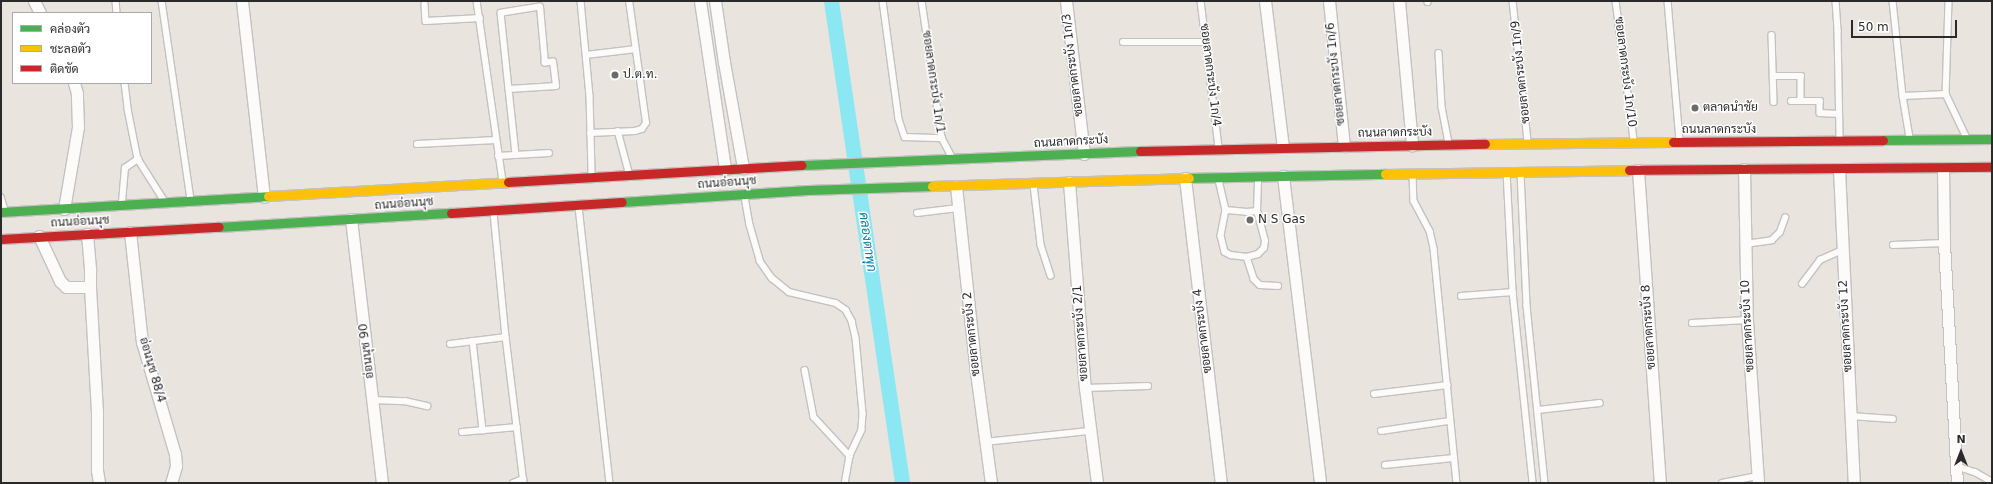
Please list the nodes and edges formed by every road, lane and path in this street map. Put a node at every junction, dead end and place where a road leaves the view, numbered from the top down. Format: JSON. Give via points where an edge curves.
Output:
{"nodes":[{"id":1,"x":34,"y":1,"type":"edge"},
{"id":2,"x":116,"y":1,"type":"edge"},
{"id":3,"x":162,"y":1,"type":"edge"},
{"id":4,"x":242,"y":1,"type":"edge"},
{"id":5,"x":477,"y":1,"type":"edge"},
{"id":6,"x":581,"y":1,"type":"edge"},
{"id":7,"x":629,"y":1,"type":"edge"},
{"id":8,"x":700,"y":1,"type":"edge"},
{"id":9,"x":714,"y":1,"type":"edge"},
{"id":10,"x":884,"y":1,"type":"edge"},
{"id":11,"x":922,"y":1,"type":"edge"},
{"id":12,"x":1066,"y":1,"type":"edge"},
{"id":13,"x":1201,"y":1,"type":"edge"},
{"id":14,"x":1265,"y":1,"type":"edge"},
{"id":15,"x":1329,"y":1,"type":"edge"},
{"id":16,"x":1399,"y":1,"type":"edge"},
{"id":17,"x":1513,"y":1,"type":"edge"},
{"id":18,"x":1616,"y":1,"type":"edge"},
{"id":19,"x":1668,"y":1,"type":"edge"},
{"id":20,"x":1836,"y":1,"type":"edge"},
{"id":21,"x":1893,"y":1,"type":"edge"},
{"id":22,"x":1950,"y":1,"type":"edge"},
{"id":23,"x":425,"y":4,"type":"dead end"},
{"id":24,"x":40,"y":12,"type":"edge"},
{"id":25,"x":117,"y":12,"type":"edge"},
{"id":26,"x":480,"y":18,"type":"junction"},
{"id":27,"x":1772,"y":35,"type":"dead end"},
{"id":28,"x":1123,"y":42,"type":"dead end"},
{"id":29,"x":1206,"y":42,"type":"junction"},
{"id":30,"x":636,"y":49,"type":"junction"},
{"id":31,"x":1439,"y":53,"type":"dead end"},
{"id":32,"x":586,"y":55,"type":"junction"},
{"id":33,"x":1774,"y":76,"type":"junction"},
{"id":34,"x":74,"y":84,"type":"edge"},
{"id":35,"x":125,"y":84,"type":"edge"},
{"id":36,"x":509,"y":89,"type":"junction"},
{"id":37,"x":1946,"y":94,"type":"junction"},
{"id":38,"x":1903,"y":96,"type":"junction"},
{"id":39,"x":1801,"y":100,"type":"junction"},
{"id":40,"x":1791,"y":101,"type":"dead end"},
{"id":41,"x":1774,"y":102,"type":"dead end"},
{"id":42,"x":1839,"y":114,"type":"junction"},
{"id":43,"x":618,"y":131,"type":"junction"},
{"id":44,"x":590,"y":133,"type":"junction"},
{"id":45,"x":942,"y":138,"type":"junction"},
{"id":46,"x":1967,"y":139,"type":"junction"},
{"id":47,"x":1992,"y":139,"type":"edge"},
{"id":48,"x":496,"y":140,"type":"junction"},
{"id":49,"x":1910,"y":140,"type":"junction"},
{"id":50,"x":1840,"y":141,"type":"junction"},
{"id":51,"x":1634,"y":142,"type":"junction"},
{"id":52,"x":1680,"y":142,"type":"junction"},
{"id":53,"x":417,"y":144,"type":"dead end"},
{"id":54,"x":1450,"y":144,"type":"junction"},
{"id":55,"x":1529,"y":144,"type":"junction"},
{"id":56,"x":1412,"y":145,"type":"junction"},
{"id":57,"x":1344,"y":146,"type":"junction"},
{"id":58,"x":1283,"y":147,"type":"junction"},
{"id":59,"x":1220,"y":149,"type":"junction"},
{"id":60,"x":549,"y":153,"type":"dead end"},
{"id":61,"x":1084,"y":154,"type":"junction"},
{"id":62,"x":516,"y":155,"type":"junction"},
{"id":63,"x":498,"y":156,"type":"junction"},
{"id":64,"x":138,"y":159,"type":"junction"},
{"id":65,"x":954,"y":160,"type":"junction"},
{"id":66,"x":798,"y":165,"type":"joint"},
{"id":67,"x":1992,"y":167,"type":"edge"},
{"id":68,"x":743,"y":168,"type":"junction"},
{"id":69,"x":1943,"y":168,"type":"junction"},
{"id":70,"x":725,"y":169,"type":"junction"},
{"id":71,"x":1744,"y":169,"type":"junction"},
{"id":72,"x":1839,"y":169,"type":"junction"},
{"id":73,"x":1638,"y":170,"type":"junction"},
{"id":74,"x":1507,"y":171,"type":"junction"},
{"id":75,"x":1521,"y":171,"type":"junction"},
{"id":76,"x":1413,"y":173,"type":"junction"},
{"id":77,"x":630,"y":175,"type":"junction"},
{"id":78,"x":1258,"y":176,"type":"junction"},
{"id":79,"x":1283,"y":176,"type":"junction"},
{"id":80,"x":592,"y":177,"type":"junction"},
{"id":81,"x":1219,"y":177,"type":"junction"},
{"id":82,"x":1185,"y":178,"type":"junction"},
{"id":83,"x":1069,"y":182,"type":"junction"},
{"id":84,"x":503,"y":183,"type":"junction"},
{"id":85,"x":1034,"y":183,"type":"junction"},
{"id":86,"x":956,"y":186,"type":"junction"},
{"id":87,"x":744,"y":194,"type":"junction"},
{"id":88,"x":1,"y":197,"type":"edge"},
{"id":89,"x":264,"y":197,"type":"junction"},
{"id":90,"x":191,"y":201,"type":"junction"},
{"id":91,"x":166,"y":203,"type":"junction"},
{"id":92,"x":122,"y":205,"type":"junction"},
{"id":93,"x":579,"y":205,"type":"junction"},
{"id":94,"x":958,"y":208,"type":"junction"},
{"id":95,"x":64,"y":209,"type":"junction"},
{"id":96,"x":493,"y":210,"type":"junction"},
{"id":97,"x":1226,"y":210,"type":"junction"},
{"id":98,"x":1257,"y":211,"type":"junction"},
{"id":99,"x":4,"y":212,"type":"edge"},
{"id":100,"x":917,"y":213,"type":"dead end"},
{"id":101,"x":351,"y":216,"type":"junction"},
{"id":102,"x":1785,"y":218,"type":"dead end"},
{"id":103,"x":130,"y":232,"type":"junction"},
{"id":104,"x":87,"y":234,"type":"junction"},
{"id":105,"x":39,"y":236,"type":"junction"},
{"id":106,"x":1,"y":239,"type":"edge"},
{"id":107,"x":1944,"y":242,"type":"junction"},
{"id":108,"x":1744,"y":244,"type":"junction"},
{"id":109,"x":1894,"y":245,"type":"dead end"},
{"id":110,"x":1842,"y":250,"type":"junction"},
{"id":111,"x":1247,"y":257,"type":"junction"},
{"id":112,"x":1051,"y":276,"type":"dead end"},
{"id":113,"x":1802,"y":284,"type":"dead end"},
{"id":114,"x":1278,"y":286,"type":"dead end"},
{"id":115,"x":90,"y":287,"type":"junction"},
{"id":116,"x":1513,"y":292,"type":"junction"},
{"id":117,"x":1461,"y":296,"type":"dead end"},
{"id":118,"x":1747,"y":320,"type":"junction"},
{"id":119,"x":1692,"y":323,"type":"dead end"},
{"id":120,"x":506,"y":337,"type":"junction"},
{"id":121,"x":473,"y":341,"type":"junction"},
{"id":122,"x":450,"y":344,"type":"dead end"},
{"id":123,"x":805,"y":370,"type":"dead end"},
{"id":124,"x":1447,"y":385,"type":"junction"},
{"id":125,"x":1148,"y":386,"type":"dead end"},
{"id":126,"x":1085,"y":388,"type":"junction"},
{"id":127,"x":1374,"y":394,"type":"dead end"},
{"id":128,"x":372,"y":400,"type":"junction"},
{"id":129,"x":1600,"y":403,"type":"dead end"},
{"id":130,"x":427,"y":406,"type":"dead end"},
{"id":131,"x":1538,"y":410,"type":"junction"},
{"id":132,"x":1851,"y":416,"type":"junction"},
{"id":133,"x":1893,"y":419,"type":"dead end"},
{"id":134,"x":1450,"y":421,"type":"junction"},
{"id":135,"x":517,"y":427,"type":"junction"},
{"id":136,"x":483,"y":430,"type":"junction"},
{"id":137,"x":1090,"y":431,"type":"junction"},
{"id":138,"x":1381,"y":431,"type":"dead end"},
{"id":139,"x":462,"y":432,"type":"dead end"},
{"id":140,"x":985,"y":442,"type":"junction"},
{"id":141,"x":850,"y":456,"type":"junction"},
{"id":142,"x":1453,"y":458,"type":"junction"},
{"id":143,"x":1385,"y":465,"type":"dead end"},
{"id":144,"x":1956,"y":466,"type":"junction"},
{"id":145,"x":1758,"y":480,"type":"edge"},
{"id":146,"x":523,"y":481,"type":"edge"},
{"id":147,"x":1992,"y":482,"type":"edge"},
{"id":148,"x":99,"y":483,"type":"edge"},
{"id":149,"x":171,"y":483,"type":"edge"},
{"id":150,"x":382,"y":483,"type":"edge"},
{"id":151,"x":513,"y":483,"type":"edge"},
{"id":152,"x":610,"y":483,"type":"edge"},
{"id":153,"x":845,"y":483,"type":"edge"},
{"id":154,"x":991,"y":483,"type":"edge"},
{"id":155,"x":1097,"y":483,"type":"edge"},
{"id":156,"x":1221,"y":483,"type":"edge"},
{"id":157,"x":1320,"y":483,"type":"edge"},
{"id":158,"x":1457,"y":483,"type":"edge"},
{"id":159,"x":1533,"y":483,"type":"edge"},
{"id":160,"x":1545,"y":483,"type":"edge"},
{"id":161,"x":1660,"y":483,"type":"edge"},
{"id":162,"x":1722,"y":483,"type":"edge"},
{"id":163,"x":1854,"y":483,"type":"edge"},
{"id":164,"x":1957,"y":483,"type":"edge"}],
"edges":[{"from":1,"to":24,"type":"street"},
{"from":2,"to":25,"type":"lane"},
{"from":3,"to":90,"type":"lane"},
{"from":4,"to":89,"type":"street"},
{"from":5,"to":26,"type":"lane"},
{"from":6,"to":32,"type":"lane"},
{"from":7,"to":30,"type":"lane"},
{"from":8,"to":70,"type":"street"},
{"from":9,"to":68,"type":"street"},
{"from":10,"to":45,"type":"lane","via":[[899,119],[905,137]]},
{"from":11,"to":45,"type":"lane","name":"ซอยลาดกระบัง 1ก/1"},
{"from":12,"to":61,"type":"street","name":"ซอยลาดกระบัง 1ก/3"},
{"from":13,"to":29,"type":"lane","name":"ซอยลาดกระบัง 1ก/4"},
{"from":14,"to":58,"type":"street"},
{"from":15,"to":57,"type":"street","name":"ซอยลาดกระบัง 1ก/6"},
{"from":16,"to":56,"type":"street"},
{"from":17,"to":55,"type":"lane","name":"ซอยลาดกระบัง 1ก/9"},
{"from":18,"to":51,"type":"lane","name":"ซอยลาดกระบัง 1ก/10"},
{"from":19,"to":52,"type":"lane"},
{"from":20,"to":42,"type":"lane"},
{"from":21,"to":38,"type":"lane"},
{"from":22,"to":37,"type":"lane"},
{"from":23,"to":26,"type":"lane","via":[[426,21]]},
{"from":26,"to":48,"type":"lane"},
{"from":27,"to":33,"type":"lane"},
{"from":28,"to":29,"type":"lane"},
{"from":29,"to":59,"type":"lane","name":"ซอยลาดกระบัง 1ก/4"},
{"from":30,"to":32,"type":"lane"},
{"from":30,"to":43,"type":"lane","via":[[646,123],[642,129]]},
{"from":31,"to":54,"type":"lane","via":[[1442,107]]},
{"from":32,"to":44,"type":"lane"},
{"from":33,"to":39,"type":"lane","via":[[1801,76]]},
{"from":33,"to":41,"type":"lane"},
{"from":34,"to":95,"type":"street","via":[[78,93],[78,127]]},
{"from":35,"to":64,"type":"lane"},
{"from":36,"to":36,"type":"lane","via":[[501,13],[540,7],[545,63],[553,62],[556,86]]},
{"from":36,"to":62,"type":"lane"},
{"from":37,"to":38,"type":"lane"},
{"from":37,"to":46,"type":"lane"},
{"from":38,"to":49,"type":"lane"},
{"from":39,"to":40,"type":"lane"},
{"from":39,"to":42,"type":"lane","via":[[1820,101],[1820,113]]},
{"from":42,"to":50,"type":"lane"},
{"from":43,"to":44,"type":"lane"},
{"from":43,"to":77,"type":"lane"},
{"from":44,"to":80,"type":"lane"},
{"from":45,"to":65,"type":"lane","name":"ซอยลาดกระบัง 1ก/1"},
{"from":46,"to":47,"type":"main road","name":"ถนนลาดกระบัง"},
{"from":46,"to":49,"type":"main road","name":"ถนนลาดกระบัง"},
{"from":48,"to":53,"type":"lane"},
{"from":48,"to":63,"type":"lane"},
{"from":49,"to":50,"type":"main road","name":"ถนนลาดกระบัง"},
{"from":50,"to":52,"type":"main road","name":"ถนนลาดกระบัง"},
{"from":51,"to":52,"type":"main road","name":"ถนนลาดกระบัง"},
{"from":51,"to":55,"type":"main road","name":"ถนนลาดกระบัง"},
{"from":54,"to":55,"type":"main road","name":"ถนนลาดกระบัง"},
{"from":54,"to":56,"type":"main road","name":"ถนนลาดกระบัง"},
{"from":56,"to":57,"type":"main road","name":"ถนนลาดกระบัง"},
{"from":57,"to":58,"type":"main road","name":"ถนนลาดกระบัง"},
{"from":58,"to":59,"type":"main road","name":"ถนนลาดกระบัง"},
{"from":59,"to":61,"type":"main road","name":"ถนนลาดกระบัง"},
{"from":60,"to":62,"type":"lane"},
{"from":61,"to":65,"type":"main road","name":"ถนนลาดกระบัง"},
{"from":62,"to":63,"type":"lane"},
{"from":63,"to":84,"type":"lane"},
{"from":64,"to":91,"type":"lane"},
{"from":64,"to":92,"type":"lane","via":[[125,168]]},
{"from":65,"to":66,"type":"main road","name":"ถนนลาดกระบัง"},
{"from":66,"to":68,"type":"main road","name":"ถนนอ่อนนุช"},
{"from":67,"to":69,"type":"main road"},
{"from":68,"to":70,"type":"main road","name":"ถนนอ่อนนุช"},
{"from":69,"to":72,"type":"main road"},
{"from":69,"to":107,"type":"street"},
{"from":70,"to":77,"type":"main road","name":"ถนนอ่อนนุช"},
{"from":71,"to":72,"type":"main road"},
{"from":71,"to":73,"type":"main road"},
{"from":71,"to":108,"type":"street","name":"ซอยลาดกระบัง 10"},
{"from":72,"to":110,"type":"street","name":"ซอยลาดกระบัง 12"},
{"from":73,"to":75,"type":"main road"},
{"from":73,"to":161,"type":"street","name":"ซอยลาดกระบัง 8"},
{"from":74,"to":75,"type":"main road"},
{"from":74,"to":76,"type":"main road"},
{"from":74,"to":116,"type":"lane"},
{"from":75,"to":131,"type":"lane","via":[[1527,306]]},
{"from":76,"to":79,"type":"main road"},
{"from":76,"to":124,"type":"lane","via":[[1414,201],[1430,231],[1434,249]]},
{"from":77,"to":80,"type":"main road","name":"ถนนอ่อนนุช"},
{"from":78,"to":79,"type":"main road"},
{"from":78,"to":81,"type":"main road"},
{"from":78,"to":98,"type":"lane"},
{"from":79,"to":157,"type":"street"},
{"from":80,"to":84,"type":"main road","name":"ถนนอ่อนนุช"},
{"from":81,"to":82,"type":"main road"},
{"from":81,"to":97,"type":"lane"},
{"from":82,"to":83,"type":"main road"},
{"from":82,"to":156,"type":"street","name":"ซอยลาดกระบัง 4"},
{"from":83,"to":85,"type":"main road"},
{"from":83,"to":126,"type":"street","name":"ซอยลาดกระบัง 2/1"},
{"from":84,"to":89,"type":"main road","name":"ถนนอ่อนนุช","via":[[350,195]]},
{"from":85,"to":86,"type":"main road"},
{"from":85,"to":112,"type":"lane","via":[[1041,245]]},
{"from":86,"to":87,"type":"main road","name":"ถนนอ่อนนุช"},
{"from":86,"to":94,"type":"street","name":"ซอยลาดกระบัง 2"},
{"from":87,"to":93,"type":"main road","name":"ถนนอ่อนนุช"},
{"from":87,"to":141,"type":"lane","via":[[760,261],[772,278],[790,292],[836,303],[846,310],[852,321],[863,414],[862,430]]},
{"from":88,"to":99,"type":"lane"},
{"from":89,"to":90,"type":"main road","name":"ถนนอ่อนนุช"},
{"from":90,"to":91,"type":"main road","name":"ถนนอ่อนนุช"},
{"from":91,"to":92,"type":"main road","name":"ถนนอ่อนนุช"},
{"from":92,"to":95,"type":"main road","name":"ถนนอ่อนนุช"},
{"from":93,"to":96,"type":"main road","name":"ถนนอ่อนนุช"},
{"from":93,"to":152,"type":"lane"},
{"from":94,"to":100,"type":"lane"},
{"from":94,"to":140,"type":"street","name":"ซอยลาดกระบัง 2"},
{"from":95,"to":99,"type":"main road","name":"ถนนอ่อนนุช"},
{"from":96,"to":101,"type":"main road","name":"ถนนอ่อนนุช"},
{"from":96,"to":120,"type":"lane"},
{"from":97,"to":98,"type":"lane"},
{"from":97,"to":111,"type":"lane","via":[[1221,236],[1225,252]]},
{"from":98,"to":111,"type":"lane","via":[[1265,241],[1264,248],[1258,254]]},
{"from":101,"to":103,"type":"main road","name":"ถนนอ่อนนุช"},
{"from":101,"to":128,"type":"street","name":"อ่อนนุช 90"},
{"from":102,"to":108,"type":"lane","via":[[1780,232],[1772,240]]},
{"from":103,"to":104,"type":"main road","name":"ถนนอ่อนนุช"},
{"from":103,"to":149,"type":"street","name":"อ่อนนุช 88/4","via":[[142,342],[175,454],[176,466]]},
{"from":104,"to":105,"type":"main road","name":"ถนนอ่อนนุช"},
{"from":104,"to":115,"type":"street"},
{"from":105,"to":106,"type":"main road","name":"ถนนอ่อนนุช"},
{"from":105,"to":115,"type":"street","via":[[60,281],[66,287]]},
{"from":107,"to":109,"type":"lane"},
{"from":107,"to":144,"type":"street"},
{"from":108,"to":118,"type":"street","name":"ซอยลาดกระบัง 10"},
{"from":110,"to":113,"type":"lane","via":[[1820,260]]},
{"from":110,"to":132,"type":"street","name":"ซอยลาดกระบัง 12"},
{"from":111,"to":114,"type":"lane","via":[[1254,279],[1260,285]]},
{"from":115,"to":148,"type":"street"},
{"from":116,"to":117,"type":"lane"},
{"from":116,"to":159,"type":"lane"},
{"from":118,"to":119,"type":"lane"},
{"from":118,"to":145,"type":"street","name":"ซอยลาดกระบัง 10"},
{"from":120,"to":121,"type":"lane"},
{"from":120,"to":135,"type":"lane"},
{"from":121,"to":122,"type":"lane"},
{"from":121,"to":136,"type":"lane"},
{"from":123,"to":141,"type":"lane","via":[[814,417]]},
{"from":124,"to":127,"type":"lane"},
{"from":124,"to":134,"type":"lane"},
{"from":125,"to":126,"type":"lane"},
{"from":126,"to":137,"type":"street","name":"ซอยลาดกระบัง 2/1"},
{"from":128,"to":130,"type":"lane","via":[[405,401]]},
{"from":128,"to":150,"type":"street","name":"อ่อนนุช 90"},
{"from":129,"to":131,"type":"lane"},
{"from":131,"to":160,"type":"lane"},
{"from":132,"to":133,"type":"lane"},
{"from":132,"to":163,"type":"street","name":"ซอยลาดกระบัง 12"},
{"from":134,"to":138,"type":"lane"},
{"from":134,"to":142,"type":"lane"},
{"from":135,"to":136,"type":"lane"},
{"from":135,"to":146,"type":"lane"},
{"from":136,"to":139,"type":"lane"},
{"from":137,"to":140,"type":"lane"},
{"from":137,"to":155,"type":"street","name":"ซอยลาดกระบัง 2/1"},
{"from":140,"to":154,"type":"street","name":"ซอยลาดกระบัง 2"},
{"from":141,"to":153,"type":"lane"},
{"from":142,"to":143,"type":"lane"},
{"from":142,"to":158,"type":"lane"},
{"from":144,"to":147,"type":"lane","via":[[1975,472]]},
{"from":144,"to":164,"type":"street"},
{"from":145,"to":162,"type":"lane"},
{"from":146,"to":151,"type":"lane"}]}
